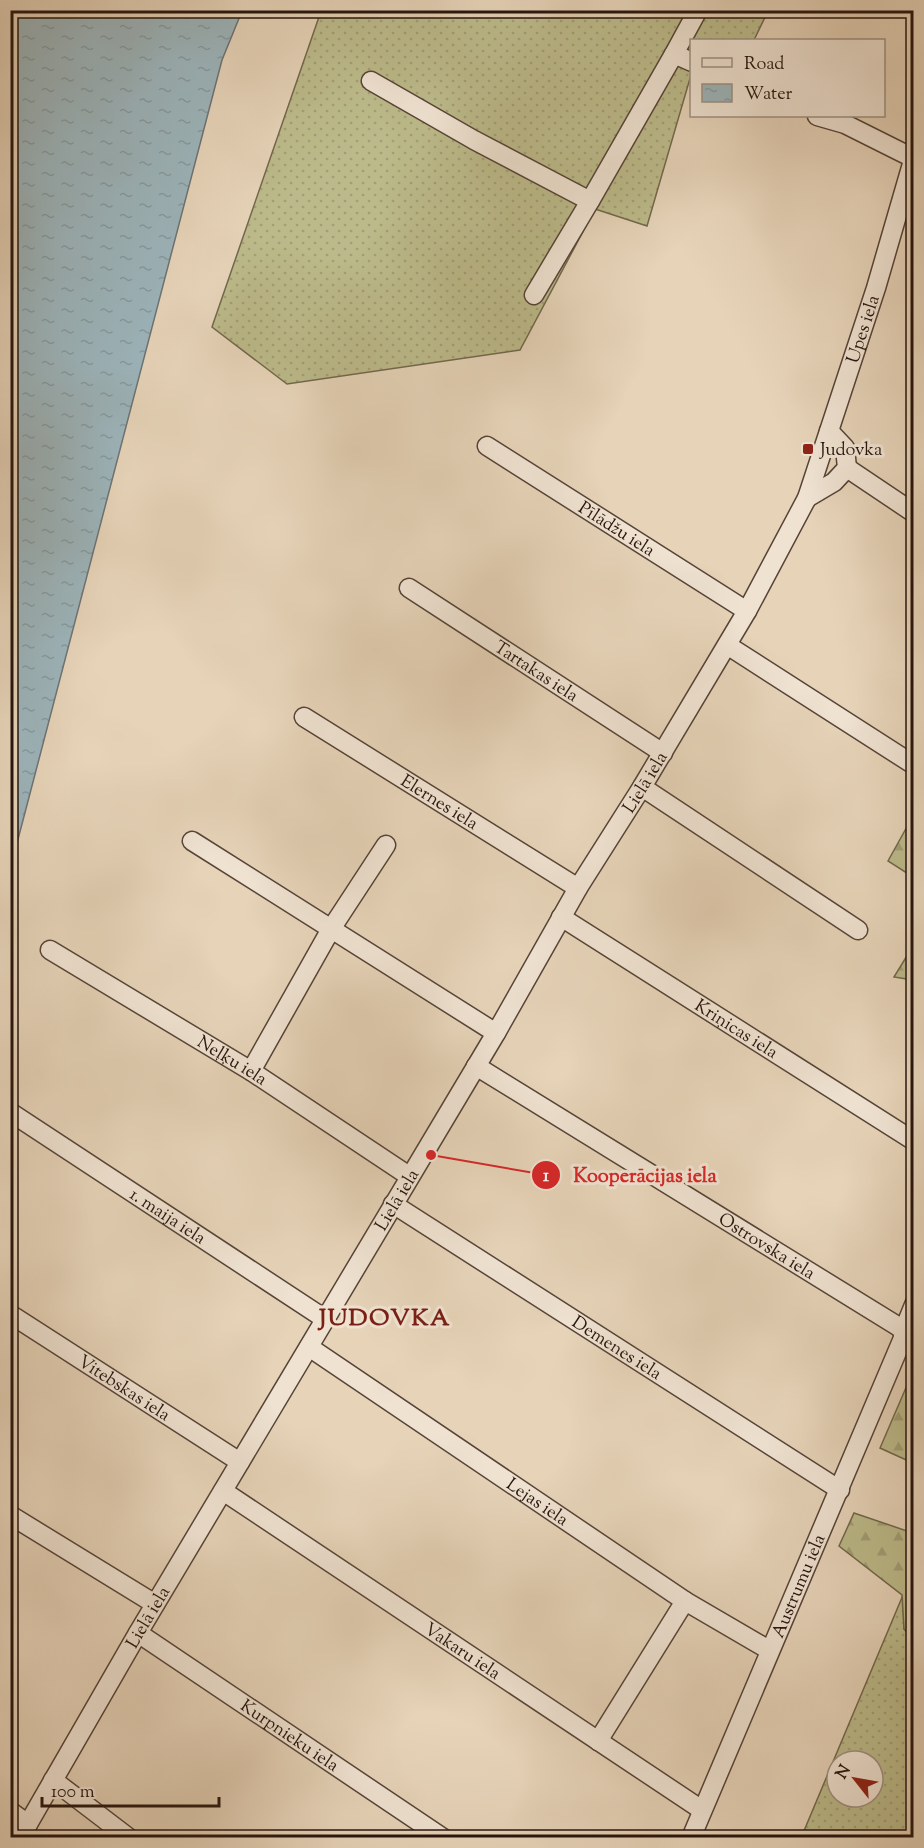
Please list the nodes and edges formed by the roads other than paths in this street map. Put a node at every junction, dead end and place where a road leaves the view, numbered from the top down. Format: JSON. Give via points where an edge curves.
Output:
{"nodes":[{"id":1,"x":698,"y":10,"type":"edge"},
{"id":2,"x":674,"y":54,"type":"junction"},
{"id":3,"x":690,"y":61,"type":"edge"},
{"id":4,"x":371,"y":81,"type":"dead end"},
{"id":5,"x":820,"y":117,"type":"edge"},
{"id":6,"x":913,"y":158,"type":"edge"},
{"id":7,"x":590,"y":201,"type":"junction"},
{"id":8,"x":534,"y":294,"type":"dead end"},
{"id":9,"x":829,"y":431,"type":"junction"},
{"id":10,"x":487,"y":446,"type":"dead end"},
{"id":11,"x":847,"y":468,"type":"junction"},
{"id":12,"x":807,"y":498,"type":"junction"},
{"id":13,"x":914,"y":513,"type":"edge"},
{"id":14,"x":409,"y":588,"type":"dead end"},
{"id":15,"x":747,"y":611,"type":"junction"},
{"id":16,"x":727,"y":645,"type":"junction"},
{"id":17,"x":304,"y":717,"type":"dead end"},
{"id":18,"x":663,"y":753,"type":"junction"},
{"id":19,"x":914,"y":765,"type":"edge"},
{"id":20,"x":642,"y":788,"type":"junction"},
{"id":21,"x":192,"y":841,"type":"dead end"},
{"id":22,"x":386,"y":845,"type":"dead end"},
{"id":23,"x":578,"y":888,"type":"junction"},
{"id":24,"x":561,"y":917,"type":"junction"},
{"id":25,"x":331,"y":929,"type":"junction"},
{"id":26,"x":858,"y":930,"type":"dead end"},
{"id":27,"x":50,"y":950,"type":"dead end"},
{"id":28,"x":496,"y":1033,"type":"junction"},
{"id":29,"x":476,"y":1066,"type":"junction"},
{"id":30,"x":251,"y":1071,"type":"junction"},
{"id":31,"x":10,"y":1112,"type":"edge"},
{"id":32,"x":914,"y":1141,"type":"edge"},
{"id":33,"x":409,"y":1176,"type":"junction"},
{"id":34,"x":393,"y":1204,"type":"junction"},
{"id":35,"x":914,"y":1305,"type":"edge"},
{"id":36,"x":10,"y":1314,"type":"edge"},
{"id":37,"x":326,"y":1319,"type":"junction"},
{"id":38,"x":903,"y":1332,"type":"junction"},
{"id":39,"x":309,"y":1347,"type":"junction"},
{"id":40,"x":240,"y":1462,"type":"junction"},
{"id":41,"x":840,"y":1490,"type":"junction"},
{"id":42,"x":223,"y":1491,"type":"junction"},
{"id":43,"x":10,"y":1515,"type":"edge"},
{"id":44,"x":685,"y":1601,"type":"junction"},
{"id":45,"x":156,"y":1604,"type":"junction"},
{"id":46,"x":138,"y":1633,"type":"junction"},
{"id":47,"x":769,"y":1650,"type":"junction"},
{"id":48,"x":598,"y":1741,"type":"junction"},
{"id":49,"x":53,"y":1780,"type":"junction"},
{"id":50,"x":702,"y":1810,"type":"junction"},
{"id":51,"x":10,"y":1811,"type":"edge"},
{"id":52,"x":24,"y":1831,"type":"edge"},
{"id":53,"x":129,"y":1838,"type":"edge"},
{"id":54,"x":443,"y":1838,"type":"edge"},
{"id":55,"x":690,"y":1838,"type":"edge"}],
"edges":[{"from":1,"to":2,"type":"street"},
{"from":2,"to":3,"type":"street"},
{"from":2,"to":7,"type":"street"},
{"from":4,"to":7,"type":"street"},
{"from":5,"to":6,"type":"street","via":[[845,124]]},
{"from":6,"to":9,"type":"street","name":"Upes iela"},
{"from":7,"to":8,"type":"street"},
{"from":9,"to":11,"type":"street","via":[[845,448]]},
{"from":9,"to":12,"type":"street","name":"Upes iela"},
{"from":10,"to":15,"type":"street","name":"Pīlādžu iela"},
{"from":11,"to":12,"type":"street","via":[[834,482]]},
{"from":11,"to":13,"type":"street"},
{"from":12,"to":15,"type":"street","name":"Lielā iela"},
{"from":14,"to":18,"type":"street","name":"Tartakas iela"},
{"from":15,"to":16,"type":"street","name":"Lielā iela"},
{"from":16,"to":18,"type":"street","name":"Lielā iela"},
{"from":16,"to":19,"type":"street"},
{"from":17,"to":23,"type":"street","name":"Elernes iela"},
{"from":18,"to":20,"type":"street","name":"Lielā iela"},
{"from":20,"to":23,"type":"street","name":"Lielā iela"},
{"from":20,"to":26,"type":"street"},
{"from":21,"to":25,"type":"street"},
{"from":22,"to":25,"type":"street"},
{"from":23,"to":24,"type":"street","name":"Lielā iela"},
{"from":24,"to":28,"type":"street","name":"Lielā iela"},
{"from":24,"to":32,"type":"street","name":"Kriņicas iela"},
{"from":25,"to":28,"type":"street"},
{"from":25,"to":30,"type":"street"},
{"from":27,"to":30,"type":"street","name":"Neļķu iela"},
{"from":28,"to":29,"type":"street","name":"Lielā iela"},
{"from":29,"to":33,"type":"street","name":"Lielā iela"},
{"from":29,"to":38,"type":"street","name":"Ostrovska iela"},
{"from":30,"to":33,"type":"street","name":"Neļķu iela"},
{"from":31,"to":37,"type":"street","name":"1. maija iela"},
{"from":33,"to":34,"type":"street","name":"Lielā iela"},
{"from":34,"to":37,"type":"street","name":"Lielā iela"},
{"from":34,"to":41,"type":"street","name":"Demenes iela"},
{"from":35,"to":38,"type":"street","name":"Austrumu iela"},
{"from":36,"to":40,"type":"street","name":"Vitebskas iela"},
{"from":37,"to":39,"type":"street","name":"Lielā iela"},
{"from":38,"to":41,"type":"street","name":"Austrumu iela"},
{"from":39,"to":40,"type":"street","name":"Lielā iela"},
{"from":39,"to":44,"type":"street","name":"Lejas iela"},
{"from":40,"to":42,"type":"street","name":"Lielā iela"},
{"from":41,"to":47,"type":"street","name":"Austrumu iela"},
{"from":42,"to":45,"type":"street","name":"Lielā iela"},
{"from":42,"to":48,"type":"street","name":"Vakaru iela"},
{"from":43,"to":45,"type":"street"},
{"from":44,"to":47,"type":"street","name":"Lejas iela"},
{"from":44,"to":48,"type":"street"},
{"from":45,"to":46,"type":"street","name":"Lielā iela"},
{"from":46,"to":49,"type":"street","name":"Lielā iela"},
{"from":46,"to":54,"type":"street","name":"Kurpnieku iela"},
{"from":47,"to":50,"type":"street","name":"Austrumu iela"},
{"from":48,"to":50,"type":"street","name":"Vakaru iela"},
{"from":49,"to":52,"type":"street","name":"Lielā iela"},
{"from":49,"to":53,"type":"street"},
{"from":50,"to":55,"type":"street","name":"Austrumu iela"},
{"from":51,"to":52,"type":"street"}]}
